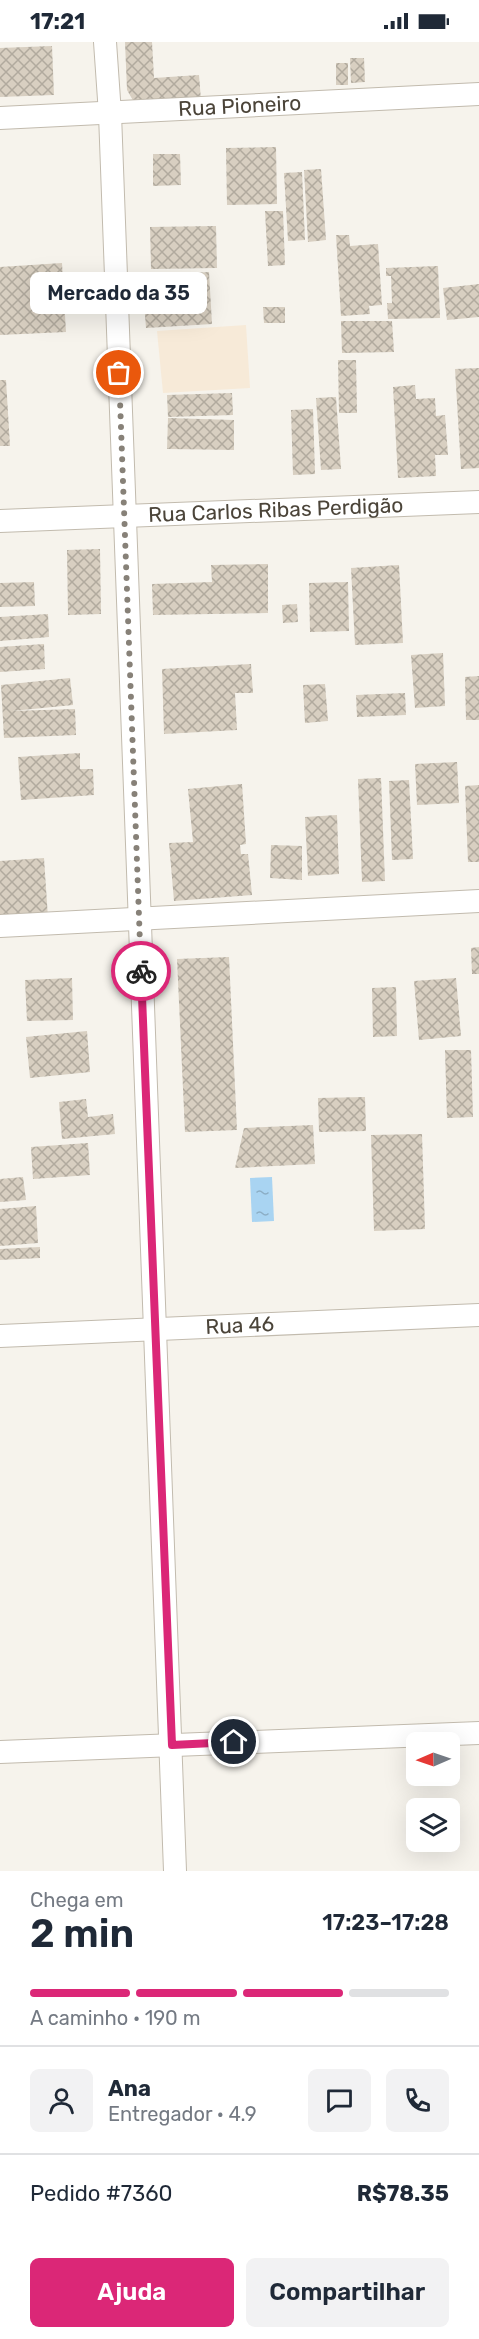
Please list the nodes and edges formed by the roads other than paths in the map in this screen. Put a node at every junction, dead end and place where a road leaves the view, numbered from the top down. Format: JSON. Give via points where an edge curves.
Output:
{"nodes":[{"id":1,"x":105,"y":42,"type":"edge"},
{"id":2,"x":479,"y":94,"type":"edge"},
{"id":3,"x":110,"y":114,"type":"junction"},
{"id":4,"x":0,"y":118,"type":"edge"},
{"id":5,"x":479,"y":502,"type":"edge"},
{"id":6,"x":123,"y":515,"type":"junction"},
{"id":7,"x":0,"y":521,"type":"edge"},
{"id":8,"x":479,"y":901,"type":"edge"},
{"id":9,"x":138,"y":921,"type":"junction"},
{"id":10,"x":0,"y":926,"type":"edge"},
{"id":11,"x":479,"y":1315,"type":"edge"},
{"id":12,"x":156,"y":1329,"type":"junction"},
{"id":13,"x":0,"y":1336,"type":"edge"},
{"id":14,"x":479,"y":1733,"type":"edge"},
{"id":15,"x":172,"y":1745,"type":"junction"},
{"id":16,"x":0,"y":1752,"type":"edge"},
{"id":17,"x":175,"y":1871,"type":"edge"}],
"edges":[{"from":1,"to":3,"type":"street"},
{"from":2,"to":3,"type":"street","name":"Rua Pioneiro"},
{"from":3,"to":4,"type":"street","name":"Rua Pioneiro"},
{"from":3,"to":6,"type":"street"},
{"from":5,"to":6,"type":"street","name":"Rua Carlos Ribas Perdigão"},
{"from":6,"to":7,"type":"street","name":"Rua Carlos Ribas Perdigão"},
{"from":6,"to":9,"type":"street"},
{"from":8,"to":9,"type":"street"},
{"from":9,"to":10,"type":"street"},
{"from":9,"to":12,"type":"street"},
{"from":11,"to":12,"type":"street","name":"Rua 46"},
{"from":12,"to":13,"type":"street","name":"Rua 46"},
{"from":12,"to":15,"type":"street"},
{"from":14,"to":15,"type":"street"},
{"from":15,"to":16,"type":"street"},
{"from":15,"to":17,"type":"street"}]}
